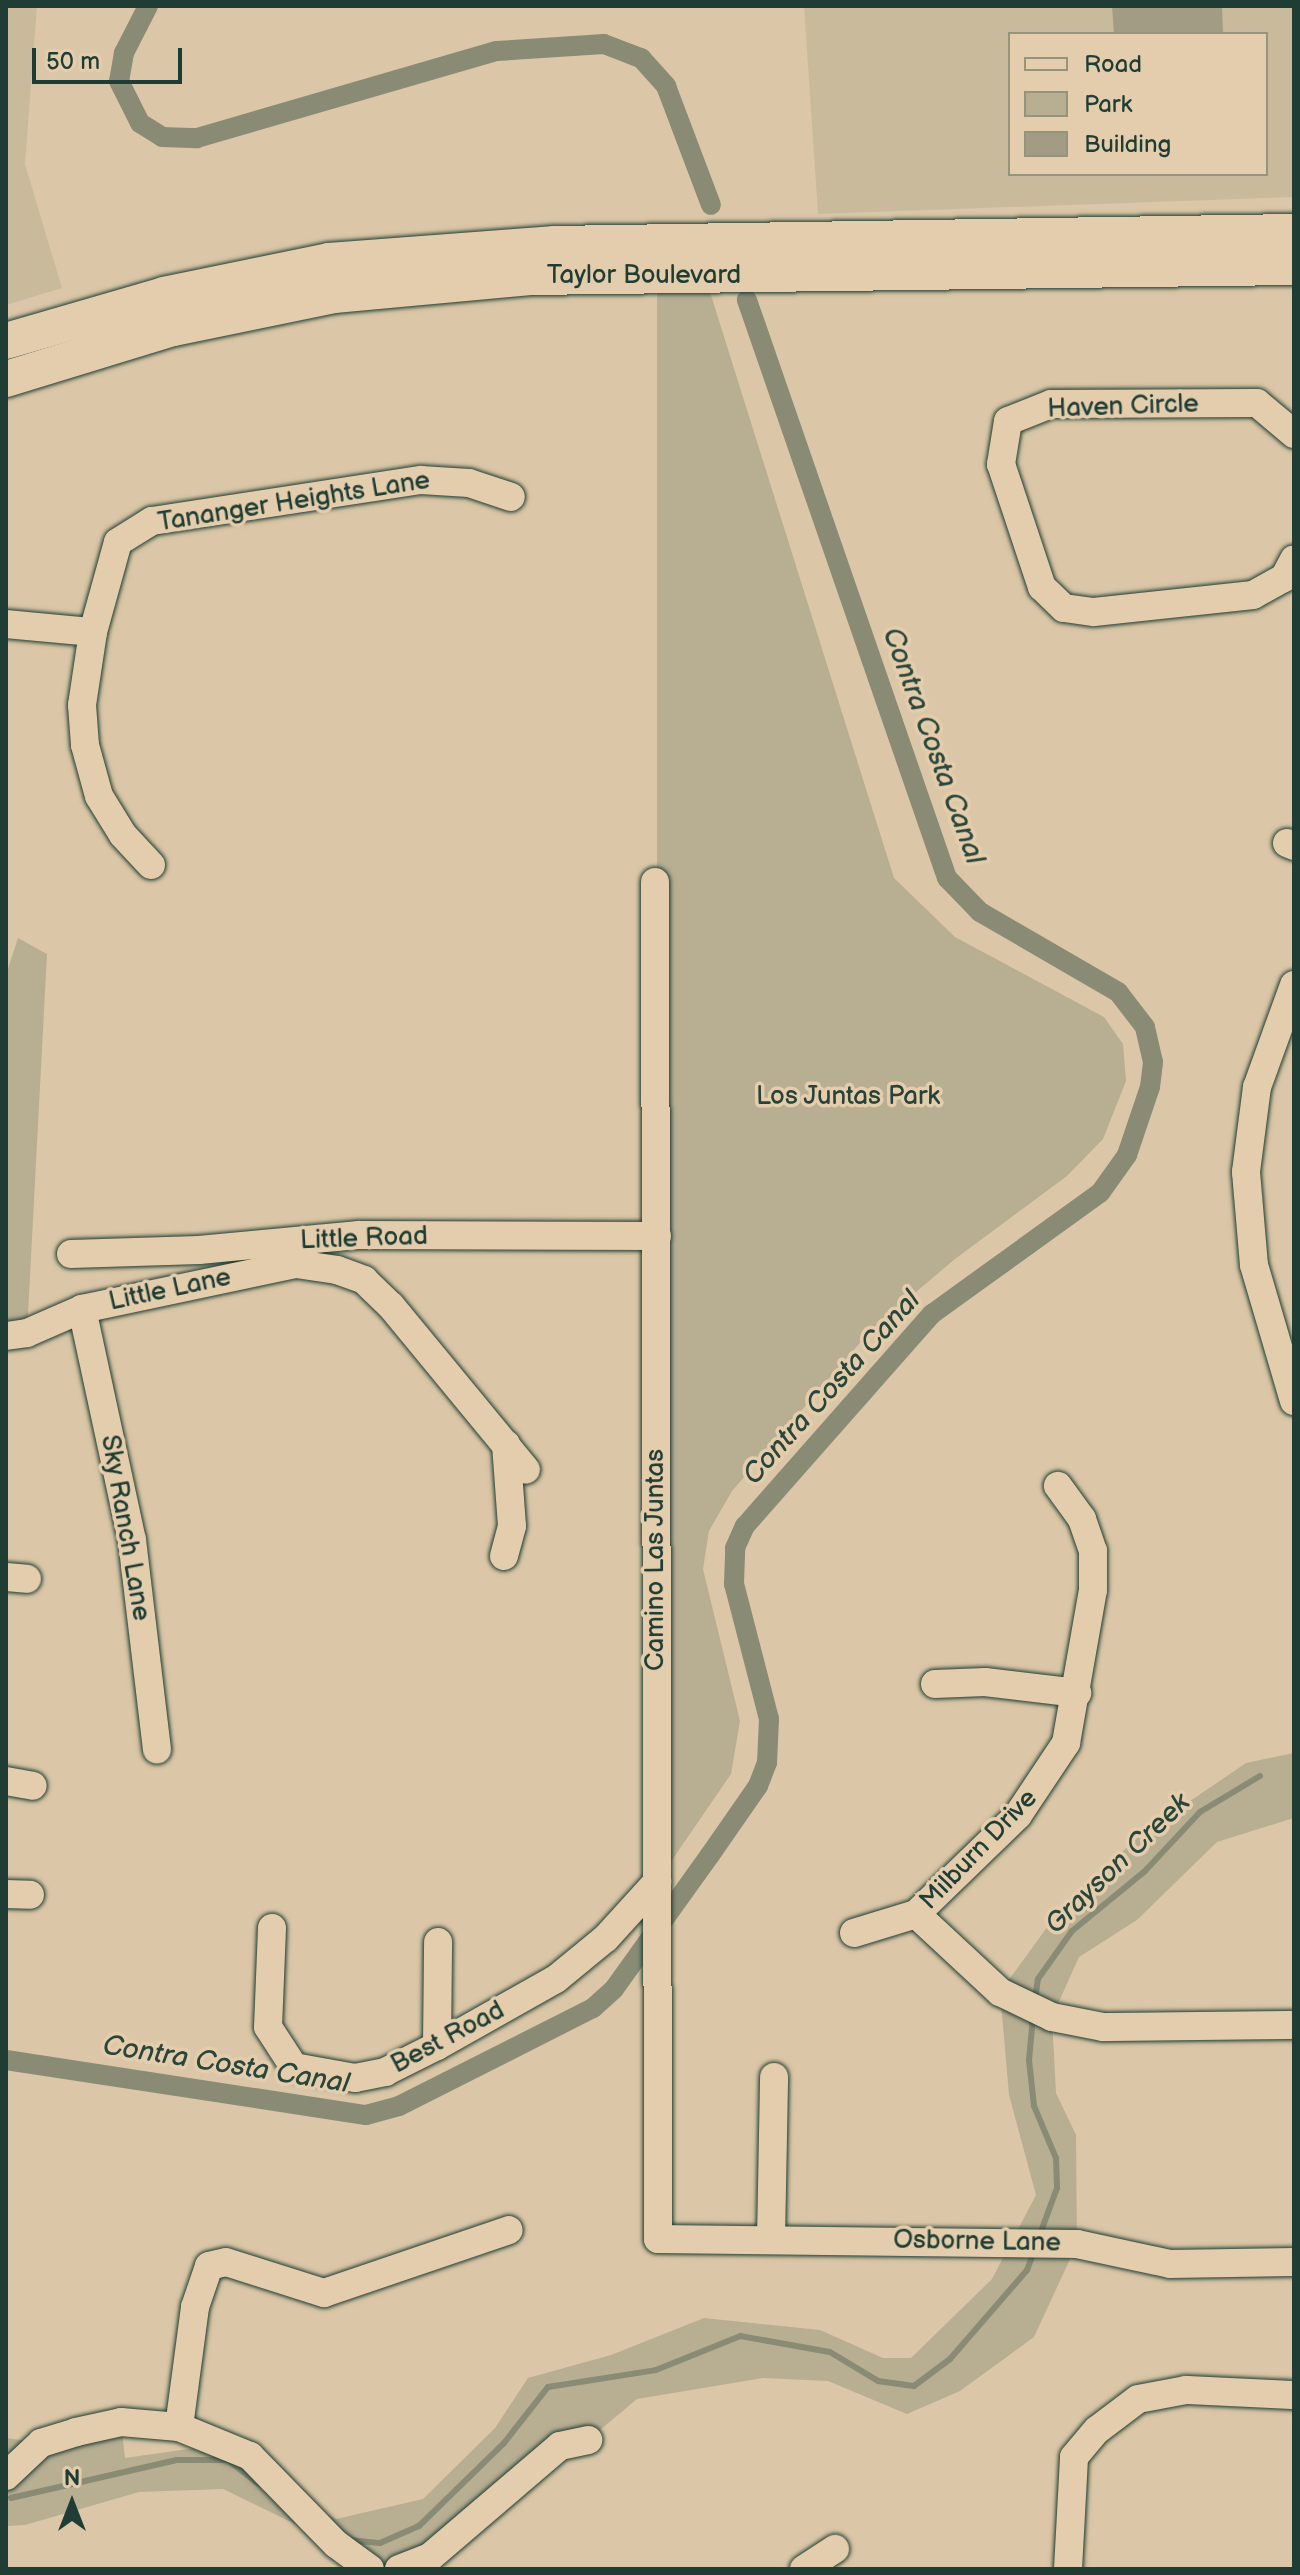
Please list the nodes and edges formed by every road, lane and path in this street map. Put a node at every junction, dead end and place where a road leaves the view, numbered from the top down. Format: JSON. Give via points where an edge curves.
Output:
{"nodes":[{"id":1,"x":1294,"y":232,"type":"edge"},
{"id":2,"x":1293,"y":268,"type":"edge"},
{"id":3,"x":6,"y":341,"type":"edge"},
{"id":4,"x":6,"y":379,"type":"edge"},
{"id":5,"x":1294,"y":434,"type":"edge"},
{"id":6,"x":511,"y":497,"type":"dead end"},
{"id":7,"x":1294,"y":559,"type":"edge"},
{"id":8,"x":6,"y":624,"type":"edge"},
{"id":9,"x":93,"y":632,"type":"junction"},
{"id":10,"x":151,"y":865,"type":"dead end"},
{"id":11,"x":655,"y":882,"type":"dead end"},
{"id":12,"x":1294,"y":985,"type":"edge"},
{"id":13,"x":657,"y":1236,"type":"junction"},
{"id":14,"x":71,"y":1254,"type":"dead end"},
{"id":15,"x":82,"y":1309,"type":"junction"},
{"id":16,"x":6,"y":1336,"type":"edge"},
{"id":17,"x":1294,"y":1401,"type":"edge"},
{"id":18,"x":506,"y":1444,"type":"junction"},
{"id":19,"x":526,"y":1470,"type":"dead end"},
{"id":20,"x":1058,"y":1486,"type":"dead end"},
{"id":21,"x":504,"y":1556,"type":"dead end"},
{"id":22,"x":935,"y":1684,"type":"dead end"},
{"id":23,"x":1077,"y":1693,"type":"junction"},
{"id":24,"x":157,"y":1750,"type":"dead end"},
{"id":25,"x":657,"y":1891,"type":"junction"},
{"id":26,"x":916,"y":1914,"type":"junction"},
{"id":27,"x":272,"y":1928,"type":"dead end"},
{"id":28,"x":854,"y":1933,"type":"dead end"},
{"id":29,"x":438,"y":1942,"type":"dead end"},
{"id":30,"x":1294,"y":2025,"type":"edge"},
{"id":31,"x":437,"y":2046,"type":"junction"},
{"id":32,"x":774,"y":2077,"type":"dead end"},
{"id":33,"x":509,"y":2230,"type":"dead end"},
{"id":34,"x":658,"y":2239,"type":"joint"},
{"id":35,"x":771,"y":2239,"type":"junction"},
{"id":36,"x":1294,"y":2262,"type":"edge"},
{"id":37,"x":1294,"y":2395,"type":"edge"},
{"id":38,"x":179,"y":2427,"type":"junction"},
{"id":39,"x":588,"y":2440,"type":"dead end"},
{"id":40,"x":6,"y":2476,"type":"edge"},
{"id":41,"x":835,"y":2549,"type":"dead end"},
{"id":42,"x":370,"y":2569,"type":"edge"},
{"id":43,"x":399,"y":2569,"type":"edge"},
{"id":44,"x":804,"y":2569,"type":"edge"},
{"id":45,"x":1068,"y":2569,"type":"edge"}],
"edges":[{"from":1,"to":3,"type":"main road","name":"Taylor Boulevard","via":[[555,244],[329,261],[164,295]]},
{"from":2,"to":4,"type":"main road","name":"Taylor Boulevard","via":[[530,277],[334,295],[173,328]]},
{"from":5,"to":7,"type":"street","name":"Haven Circle","via":[[1257,403],[1051,404],[1008,421],[1001,464],[1042,587],[1064,608],[1094,612],[1253,595],[1284,578]]},
{"from":6,"to":9,"type":"street","name":"Tananger Heights Lane","via":[[469,483],[421,480],[152,521],[118,542]]},
{"from":8,"to":9,"type":"street"},
{"from":9,"to":10,"type":"street","name":"Tananger Heights Lane","via":[[82,705],[85,745],[99,796],[123,835]]},
{"from":11,"to":13,"type":"street","name":"Camino Las Juntas"},
{"from":12,"to":17,"type":"street","via":[[1257,1087],[1246,1172],[1254,1265]]},
{"from":13,"to":14,"type":"street","name":"Little Road","via":[[359,1235],[199,1250]]},
{"from":13,"to":25,"type":"street","name":"Camino Las Juntas"},
{"from":15,"to":16,"type":"street","name":"Little Lane","via":[[27,1333]]},
{"from":15,"to":18,"type":"street","name":"Little Lane","via":[[296,1264],[337,1270],[364,1280],[391,1306]]},
{"from":15,"to":24,"type":"street","name":"Sky Ranch Lane","via":[[132,1540]]},
{"from":18,"to":19,"type":"street","name":"Little Lane"},
{"from":18,"to":21,"type":"street","via":[[512,1526]]},
{"from":20,"to":23,"type":"street","name":"Milburn Drive","via":[[1082,1519],[1093,1551]]},
{"from":22,"to":23,"type":"street","via":[[985,1682]]},
{"from":23,"to":26,"type":"street","name":"Milburn Drive","via":[[1066,1743],[1050,1772],[1018,1815]]},
{"from":25,"to":31,"type":"street","name":"Best Road","via":[[581,1961]]},
{"from":25,"to":34,"type":"street","name":"Camino Las Juntas"},
{"from":26,"to":28,"type":"street"},
{"from":26,"to":30,"type":"street","name":"Milburn Drive","via":[[1000,1992],[1052,2017],[1103,2027]]},
{"from":27,"to":31,"type":"street","name":"Best Road","via":[[268,2027],[294,2067],[355,2078],[385,2072]]},
{"from":29,"to":31,"type":"street"},
{"from":32,"to":35,"type":"street"},
{"from":33,"to":38,"type":"street","via":[[324,2293],[226,2262],[209,2266],[195,2307]]},
{"from":34,"to":35,"type":"street","name":"Osborne Lane"},
{"from":35,"to":36,"type":"street","name":"Osborne Lane","via":[[1077,2244],[1170,2264]]},
{"from":37,"to":45,"type":"street","via":[[1186,2390],[1162,2394],[1138,2399],[1097,2430],[1074,2457]]},
{"from":38,"to":40,"type":"street","via":[[121,2422],[76,2432],[41,2443]]},
{"from":38,"to":42,"type":"street","via":[[250,2456],[336,2544]]},
{"from":39,"to":43,"type":"street","via":[[560,2446],[430,2557]]},
{"from":41,"to":44,"type":"street"}]}
